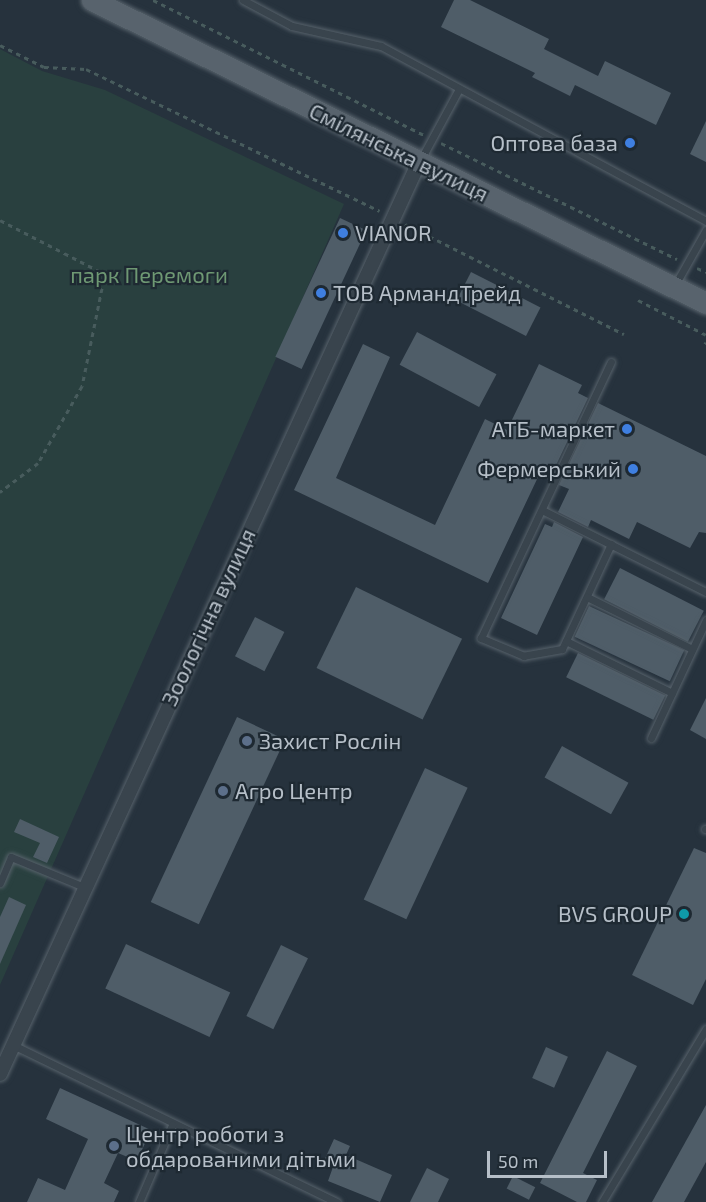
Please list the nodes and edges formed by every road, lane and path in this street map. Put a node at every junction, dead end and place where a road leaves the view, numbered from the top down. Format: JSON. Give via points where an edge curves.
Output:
{"nodes":[{"id":1,"x":92,"y":0,"type":"edge"},
{"id":2,"x":243,"y":0,"type":"edge"},
{"id":3,"x":0,"y":45,"type":"edge"},
{"id":4,"x":459,"y":89,"type":"junction"},
{"id":5,"x":419,"y":162,"type":"junction"},
{"id":6,"x":392,"y":216,"type":"junction"},
{"id":7,"x":0,"y":220,"type":"edge"},
{"id":8,"x":706,"y":221,"type":"edge"},
{"id":9,"x":706,"y":230,"type":"edge"},
{"id":10,"x":674,"y":287,"type":"junction"},
{"id":11,"x":638,"y":300,"type":"dead end"},
{"id":12,"x":706,"y":303,"type":"edge"},
{"id":13,"x":624,"y":334,"type":"dead end"},
{"id":14,"x":706,"y":335,"type":"edge"},
{"id":15,"x":611,"y":362,"type":"dead end"},
{"id":16,"x":0,"y":492,"type":"edge"},
{"id":17,"x":542,"y":510,"type":"junction"},
{"id":18,"x":611,"y":544,"type":"junction"},
{"id":19,"x":706,"y":592,"type":"edge"},
{"id":20,"x":587,"y":597,"type":"junction"},
{"id":21,"x":706,"y":620,"type":"edge"},
{"id":22,"x":566,"y":641,"type":"junction"},
{"id":23,"x":692,"y":650,"type":"junction"},
{"id":24,"x":672,"y":693,"type":"junction"},
{"id":25,"x":651,"y":738,"type":"dead end"},
{"id":26,"x":0,"y":883,"type":"edge"},
{"id":27,"x":84,"y":887,"type":"junction"},
{"id":28,"x":706,"y":1029,"type":"edge"},
{"id":29,"x":13,"y":1045,"type":"junction"},
{"id":30,"x":0,"y":1074,"type":"edge"},
{"id":31,"x":172,"y":1125,"type":"junction"},
{"id":32,"x":139,"y":1202,"type":"edge"},
{"id":33,"x":337,"y":1202,"type":"edge"},
{"id":34,"x":602,"y":1202,"type":"edge"}],
"edges":[{"from":1,"to":5,"type":"main road","name":"Смілянська вулиця"},
{"from":2,"to":4,"type":"lane","via":[[292,26],[381,46]]},
{"from":3,"to":6,"type":"path","via":[[44,67],[87,69]]},
{"from":4,"to":5,"type":"lane"},
{"from":4,"to":8,"type":"lane"},
{"from":5,"to":6,"type":"street","name":"Зоологічна вулиця"},
{"from":5,"to":10,"type":"main road","name":"Смілянська вулиця"},
{"from":6,"to":13,"type":"path"},
{"from":6,"to":27,"type":"street","name":"Зоологічна вулиця"},
{"from":7,"to":16,"type":"path","via":[[99,271],[102,288],[82,386],[38,463]]},
{"from":9,"to":10,"type":"lane"},
{"from":10,"to":12,"type":"main road","name":"Смілянська вулиця"},
{"from":11,"to":14,"type":"path"},
{"from":15,"to":17,"type":"lane"},
{"from":17,"to":18,"type":"lane"},
{"from":17,"to":22,"type":"lane","via":[[481,638],[524,656],[562,649]]},
{"from":18,"to":19,"type":"lane"},
{"from":18,"to":20,"type":"lane"},
{"from":20,"to":22,"type":"lane"},
{"from":20,"to":23,"type":"lane"},
{"from":21,"to":23,"type":"lane"},
{"from":22,"to":24,"type":"lane"},
{"from":23,"to":24,"type":"lane"},
{"from":24,"to":25,"type":"lane"},
{"from":26,"to":27,"type":"lane","via":[[11,857]]},
{"from":27,"to":29,"type":"street","name":"Зоологічна вулиця"},
{"from":28,"to":34,"type":"lane"},
{"from":29,"to":30,"type":"street","name":"Зоологічна вулиця"},
{"from":29,"to":31,"type":"lane"},
{"from":31,"to":32,"type":"lane"},
{"from":31,"to":33,"type":"lane"}]}
